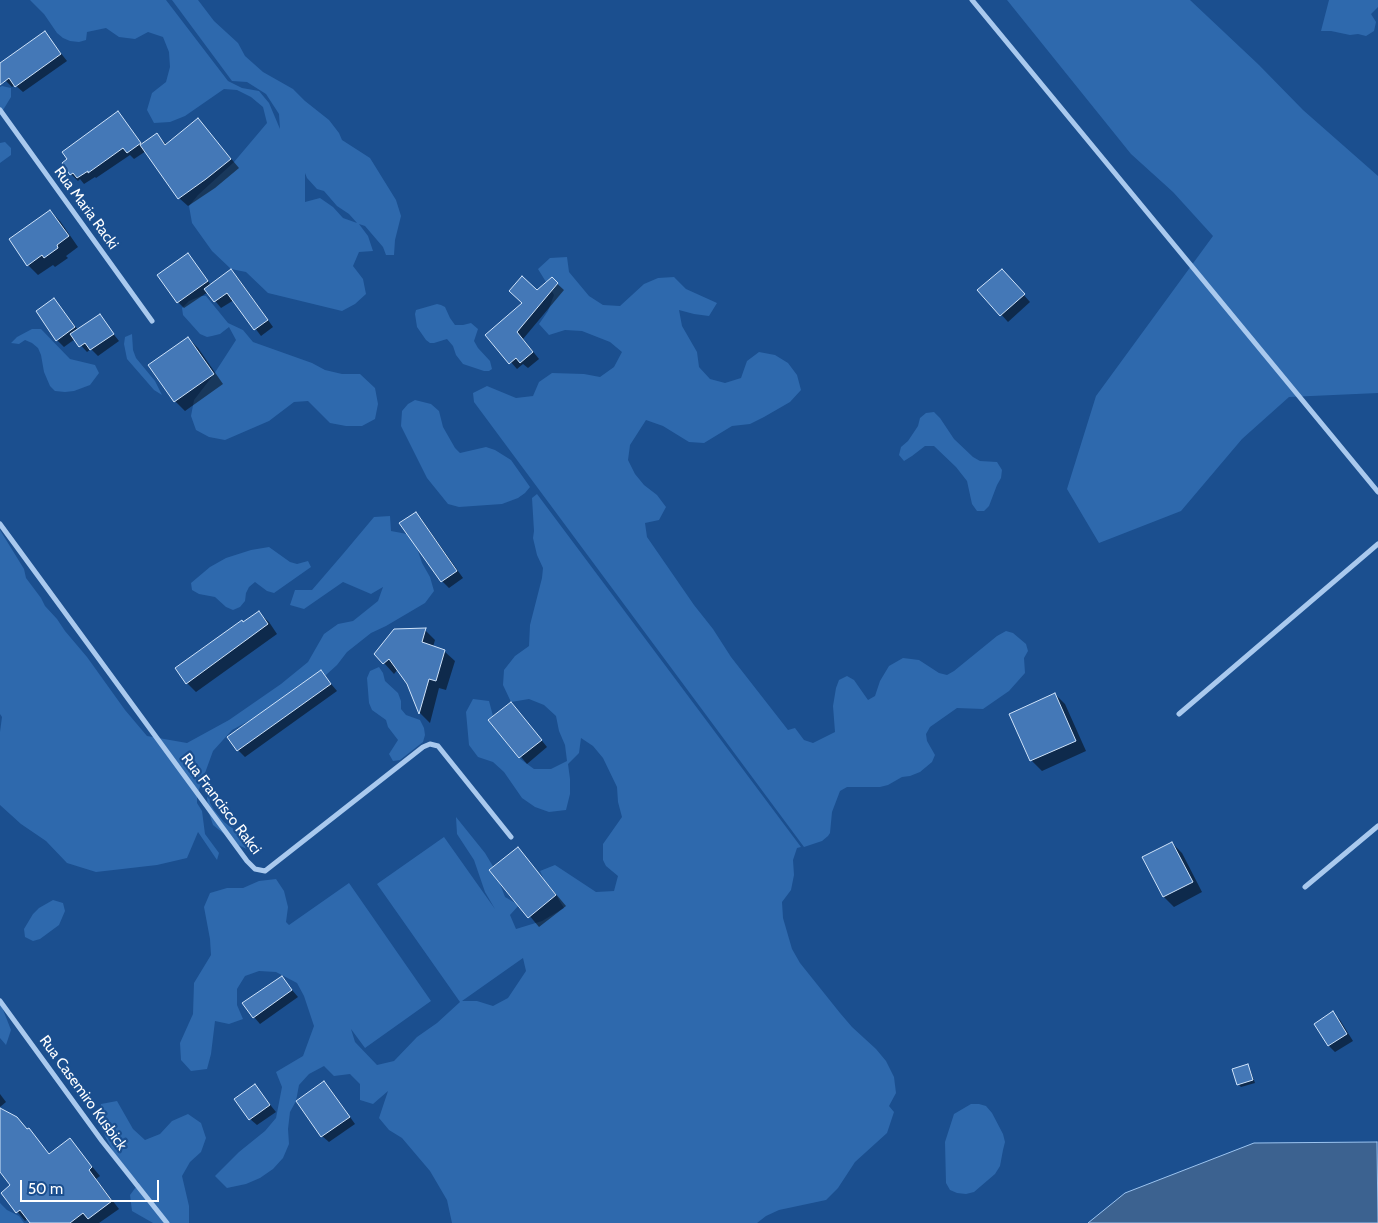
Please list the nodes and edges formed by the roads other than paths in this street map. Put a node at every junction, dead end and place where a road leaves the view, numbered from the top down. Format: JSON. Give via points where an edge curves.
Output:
{"nodes":[{"id":1,"x":972,"y":0,"type":"edge"},
{"id":2,"x":0,"y":110,"type":"edge"},
{"id":3,"x":152,"y":321,"type":"dead end"},
{"id":4,"x":1378,"y":492,"type":"edge"},
{"id":5,"x":0,"y":524,"type":"edge"},
{"id":6,"x":1378,"y":544,"type":"edge"},
{"id":7,"x":1179,"y":714,"type":"dead end"},
{"id":8,"x":1378,"y":826,"type":"edge"},
{"id":9,"x":511,"y":837,"type":"dead end"},
{"id":10,"x":1305,"y":887,"type":"dead end"},
{"id":11,"x":0,"y":1001,"type":"edge"},
{"id":12,"x":167,"y":1223,"type":"edge"}],
"edges":[{"from":1,"to":4,"type":"street"},
{"from":2,"to":3,"type":"street","name":"Rua Maria Racki"},
{"from":5,"to":9,"type":"street","name":"Rua Francisco Rakci","via":[[255,869],[265,871],[430,744],[438,746]]},
{"from":6,"to":7,"type":"street"},
{"from":8,"to":10,"type":"street"},
{"from":11,"to":12,"type":"street","name":"Rua Casemiro Kusbick","via":[[102,1141]]}]}
